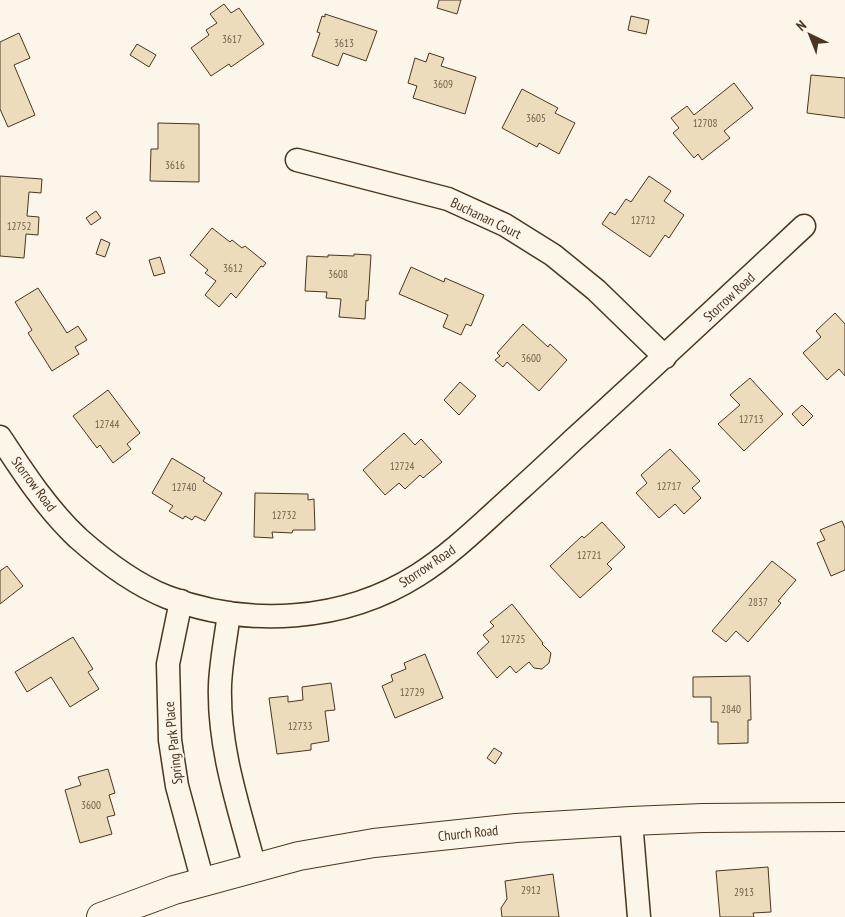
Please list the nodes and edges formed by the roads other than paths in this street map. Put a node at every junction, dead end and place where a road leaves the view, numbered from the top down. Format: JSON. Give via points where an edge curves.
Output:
{"nodes":[{"id":1,"x":297,"y":160,"type":"dead end"},
{"id":2,"x":804,"y":226,"type":"dead end"},
{"id":3,"x":665,"y":357,"type":"junction"},
{"id":4,"x":0,"y":437,"type":"edge"},
{"id":5,"x":181,"y":601,"type":"junction"},
{"id":6,"x":229,"y":613,"type":"junction"},
{"id":7,"x":845,"y":817,"type":"edge"},
{"id":8,"x":632,"y":821,"type":"junction"},
{"id":9,"x":255,"y":868,"type":"junction"},
{"id":10,"x":203,"y":882,"type":"junction"},
{"id":11,"x":101,"y":917,"type":"edge"},
{"id":12,"x":639,"y":917,"type":"edge"}],
"edges":[{"from":1,"to":3,"type":"street","name":"Buchanan Court","via":[[448,199],[505,225],[553,256],[596,290]]},
{"from":2,"to":3,"type":"street","name":"Storrow Road"},
{"from":3,"to":6,"type":"street","name":"Storrow Road","via":[[460,544],[416,577],[391,590],[333,610],[303,615]]},
{"from":4,"to":5,"type":"street","name":"Storrow Road","via":[[51,507],[79,538],[127,576]]},
{"from":5,"to":6,"type":"street","name":"Storrow Road"},
{"from":5,"to":10,"type":"street","name":"Spring Park Place","via":[[168,664],[170,740],[177,786]]},
{"from":6,"to":9,"type":"street","via":[[220,686],[221,715],[226,758]]},
{"from":7,"to":8,"type":"street","name":"Church Road"},
{"from":8,"to":9,"type":"street","name":"Church Road","via":[[516,828],[374,843]]},
{"from":8,"to":12,"type":"street"},
{"from":9,"to":10,"type":"street","name":"Church Road"},
{"from":10,"to":11,"type":"street","name":"Church Road"}]}
